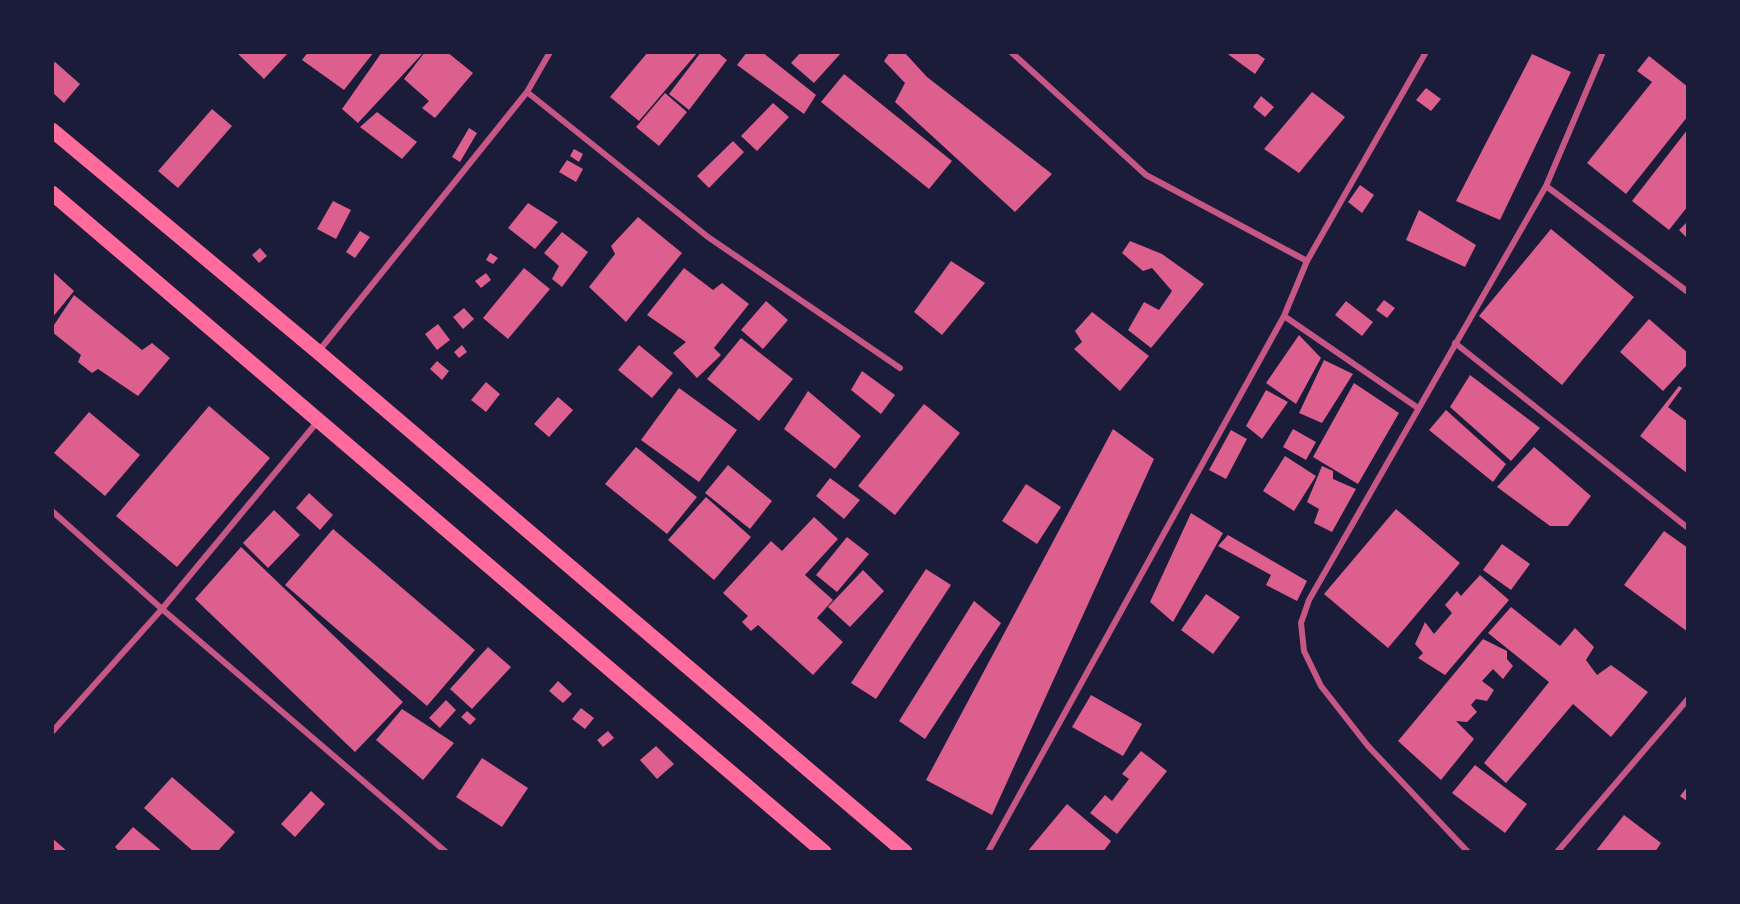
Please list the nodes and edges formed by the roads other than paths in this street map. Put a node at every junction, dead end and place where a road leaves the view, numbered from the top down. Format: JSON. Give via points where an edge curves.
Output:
{"nodes":[{"id":1,"x":550,"y":52,"type":"edge"},
{"id":2,"x":1011,"y":52,"type":"edge"},
{"id":3,"x":1426,"y":52,"type":"edge"},
{"id":4,"x":1603,"y":52,"type":"edge"},
{"id":5,"x":527,"y":92,"type":"junction"},
{"id":6,"x":52,"y":130,"type":"edge"},
{"id":7,"x":1546,"y":186,"type":"junction"},
{"id":8,"x":52,"y":193,"type":"edge"},
{"id":9,"x":1307,"y":261,"type":"junction"},
{"id":10,"x":1688,"y":292,"type":"edge"},
{"id":11,"x":1284,"y":316,"type":"junction"},
{"id":12,"x":1455,"y":343,"type":"junction"},
{"id":13,"x":318,"y":352,"type":"junction"},
{"id":14,"x":900,"y":368,"type":"dead end"},
{"id":15,"x":1418,"y":408,"type":"junction"},
{"id":16,"x":319,"y":421,"type":"junction"},
{"id":17,"x":52,"y":511,"type":"edge"},
{"id":18,"x":1688,"y":528,"type":"edge"},
{"id":19,"x":162,"y":609,"type":"junction"},
{"id":20,"x":1688,"y":699,"type":"edge"},
{"id":21,"x":52,"y":732,"type":"edge"},
{"id":22,"x":447,"y":852,"type":"edge"},
{"id":23,"x":824,"y":852,"type":"edge"},
{"id":24,"x":905,"y":852,"type":"edge"},
{"id":25,"x":988,"y":852,"type":"edge"},
{"id":26,"x":1468,"y":852,"type":"edge"},
{"id":27,"x":1557,"y":852,"type":"edge"}],
"edges":[{"from":1,"to":5,"type":"street"},
{"from":2,"to":9,"type":"street","via":[[1146,175]]},
{"from":3,"to":9,"type":"street"},
{"from":4,"to":7,"type":"street"},
{"from":5,"to":13,"type":"street"},
{"from":5,"to":14,"type":"street","via":[[708,237]]},
{"from":6,"to":13,"type":"main road"},
{"from":7,"to":10,"type":"street"},
{"from":7,"to":12,"type":"street"},
{"from":8,"to":16,"type":"main road"},
{"from":9,"to":11,"type":"street"},
{"from":11,"to":15,"type":"street"},
{"from":11,"to":25,"type":"street"},
{"from":12,"to":15,"type":"street"},
{"from":12,"to":18,"type":"street"},
{"from":13,"to":24,"type":"main road"},
{"from":15,"to":26,"type":"street","via":[[1309,600],[1301,623],[1304,651],[1321,686],[1368,746]]},
{"from":16,"to":19,"type":"street"},
{"from":16,"to":23,"type":"main road"},
{"from":17,"to":19,"type":"street"},
{"from":19,"to":21,"type":"street"},
{"from":19,"to":22,"type":"street"},
{"from":20,"to":27,"type":"street"}]}
